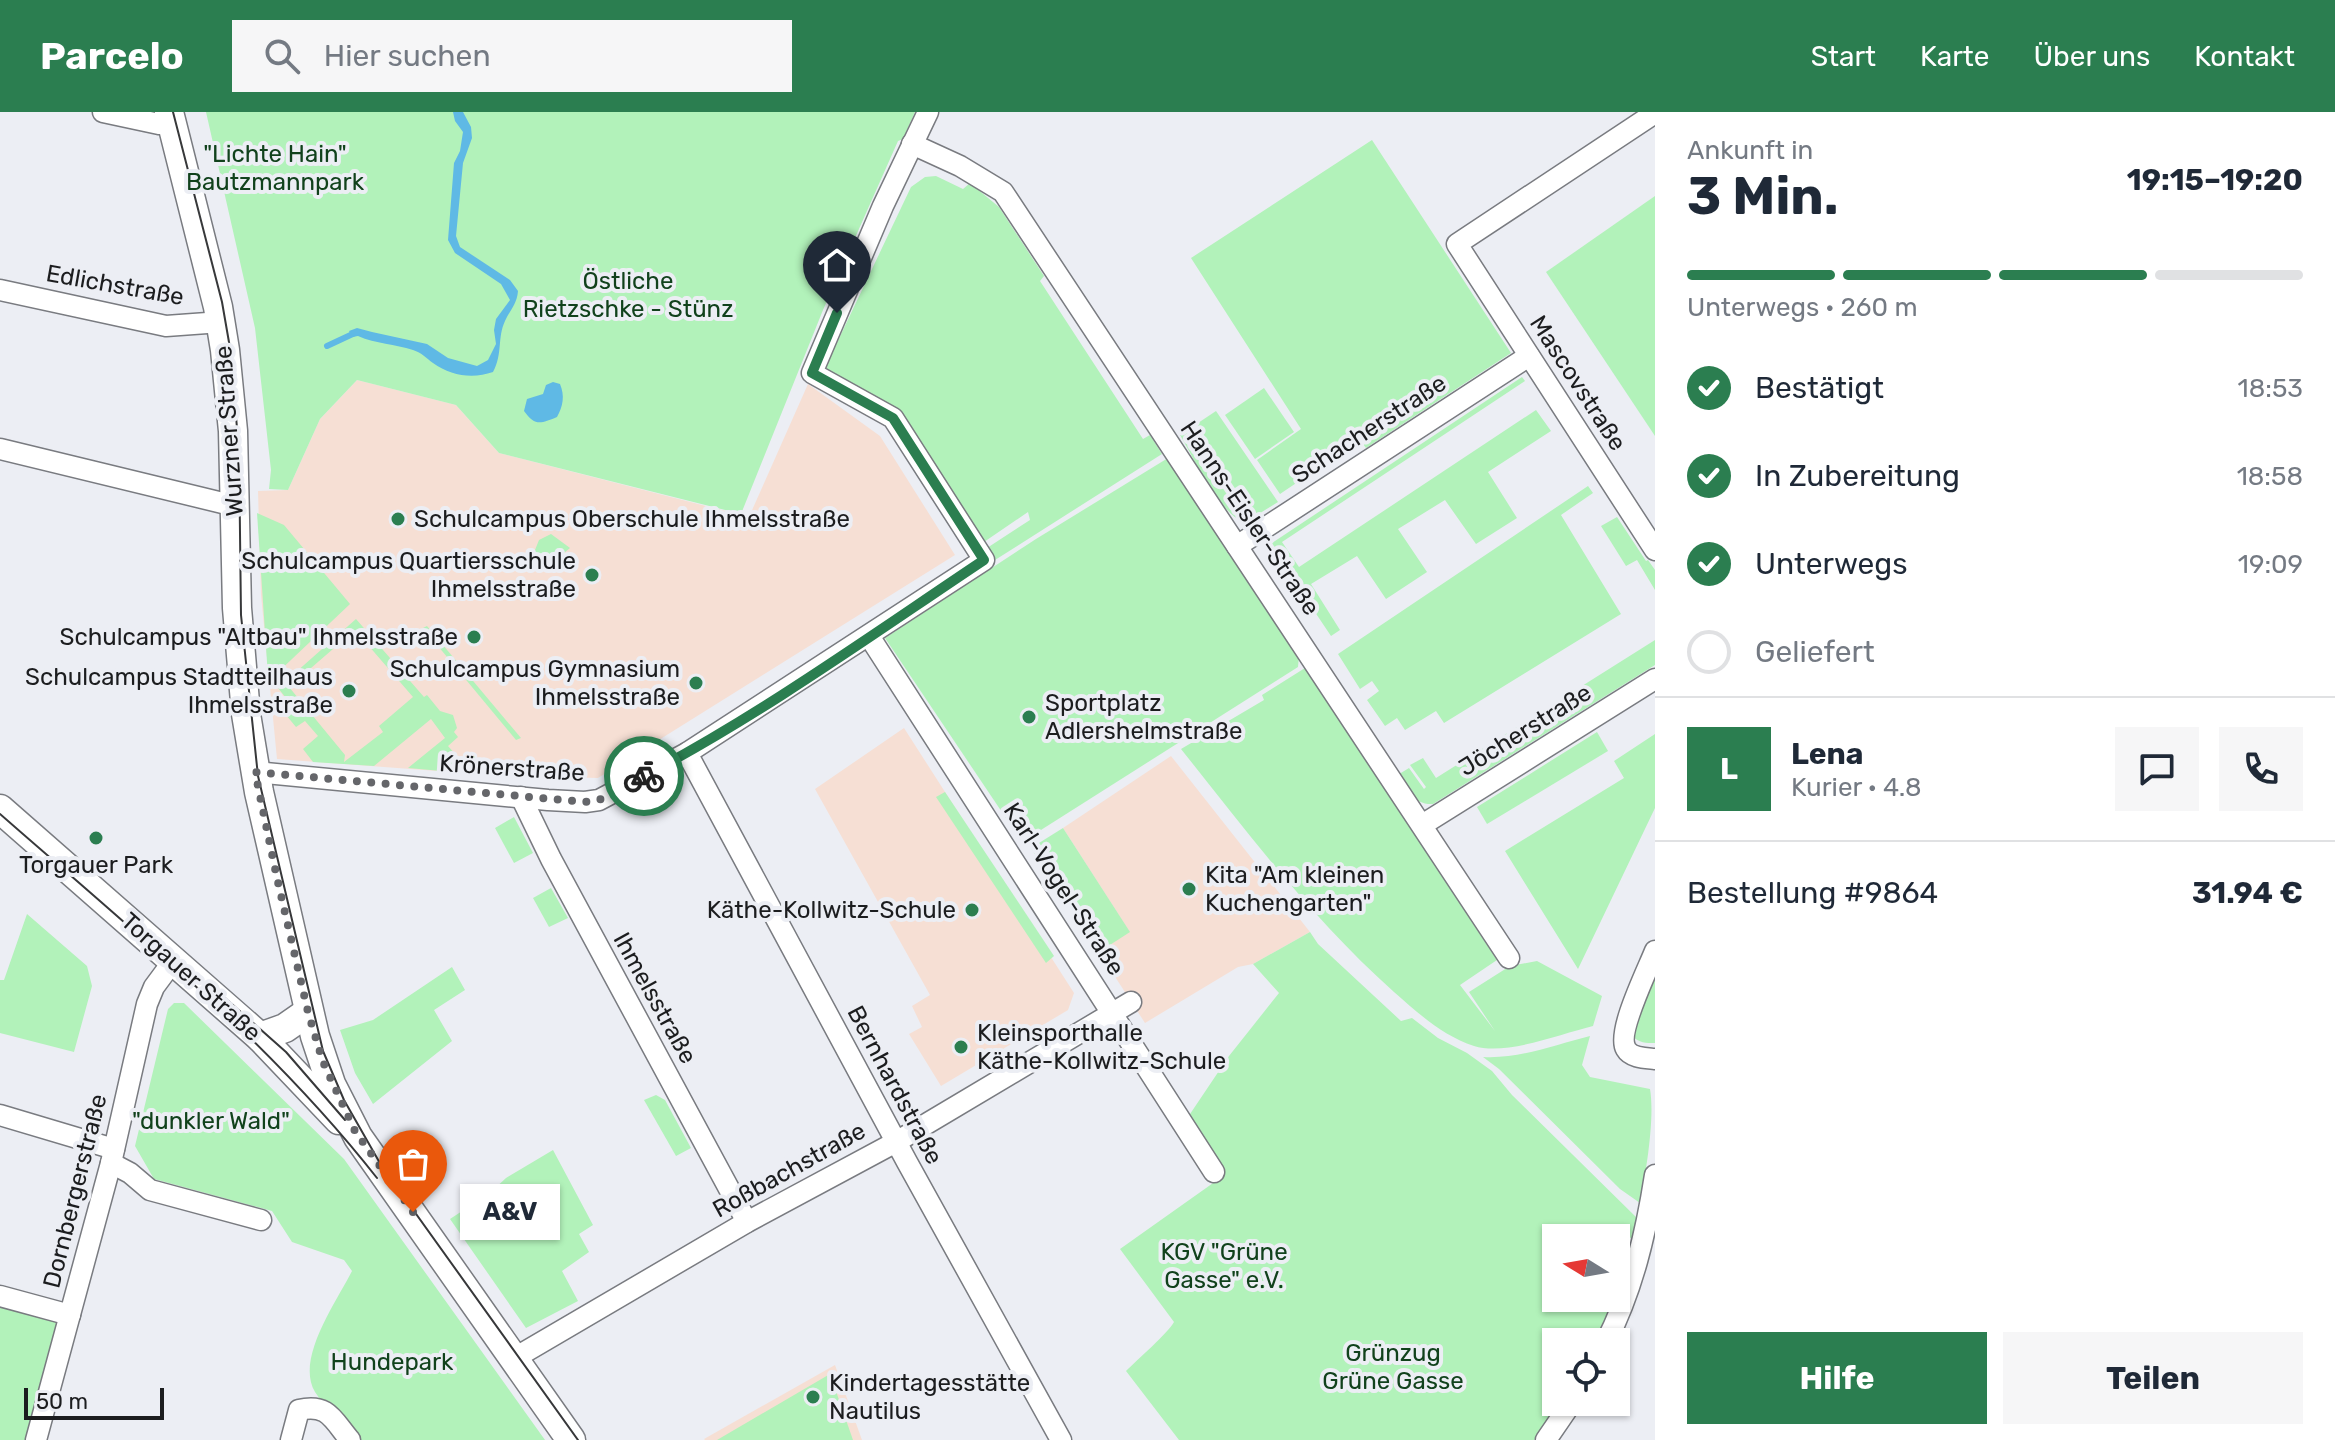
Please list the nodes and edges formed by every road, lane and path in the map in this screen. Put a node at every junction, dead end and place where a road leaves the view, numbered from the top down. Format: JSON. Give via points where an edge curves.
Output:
{"nodes":[{"id":1,"x":103,"y":112,"type":"edge"},
{"id":2,"x":928,"y":112,"type":"edge"},
{"id":3,"x":1655,"y":113,"type":"edge"},
{"id":4,"x":170,"y":118,"type":"edge"},
{"id":5,"x":912,"y":144,"type":"junction"},
{"id":6,"x":0,"y":290,"type":"edge"},
{"id":7,"x":221,"y":322,"type":"junction"},
{"id":8,"x":1529,"y":356,"type":"junction"},
{"id":9,"x":0,"y":449,"type":"edge"},
{"id":10,"x":235,"y":506,"type":"junction"},
{"id":11,"x":1237,"y":546,"type":"junction"},
{"id":12,"x":1655,"y":550,"type":"edge"},
{"id":13,"x":869,"y":636,"type":"junction"},
{"id":14,"x":1655,"y":679,"type":"edge"},
{"id":15,"x":687,"y":753,"type":"junction"},
{"id":16,"x":255,"y":772,"type":"junction"},
{"id":17,"x":521,"y":797,"type":"junction"},
{"id":18,"x":0,"y":809,"type":"edge"},
{"id":19,"x":1422,"y":825,"type":"junction"},
{"id":20,"x":1655,"y":951,"type":"edge"},
{"id":21,"x":1509,"y":958,"type":"dead end"},
{"id":22,"x":174,"y":960,"type":"junction"},
{"id":23,"x":1131,"y":1002,"type":"dead end"},
{"id":24,"x":308,"y":1012,"type":"junction"},
{"id":25,"x":1113,"y":1013,"type":"junction"},
{"id":26,"x":260,"y":1037,"type":"junction"},
{"id":27,"x":1655,"y":1059,"type":"edge"},
{"id":28,"x":0,"y":1115,"type":"edge"},
{"id":29,"x":896,"y":1142,"type":"junction"},
{"id":30,"x":113,"y":1156,"type":"junction"},
{"id":31,"x":372,"y":1156,"type":"junction"},
{"id":32,"x":1214,"y":1172,"type":"dead end"},
{"id":33,"x":1655,"y":1175,"type":"edge"},
{"id":34,"x":261,"y":1220,"type":"dead end"},
{"id":35,"x":747,"y":1222,"type":"junction"},
{"id":36,"x":0,"y":1296,"type":"edge"},
{"id":37,"x":70,"y":1315,"type":"junction"},
{"id":38,"x":1612,"y":1328,"type":"edge"},
{"id":39,"x":513,"y":1359,"type":"junction"},
{"id":40,"x":1562,"y":1416,"type":"edge"},
{"id":41,"x":36,"y":1440,"type":"edge"},
{"id":42,"x":291,"y":1440,"type":"edge"},
{"id":43,"x":350,"y":1440,"type":"edge"},
{"id":44,"x":571,"y":1440,"type":"edge"},
{"id":45,"x":1061,"y":1440,"type":"edge"},
{"id":46,"x":1546,"y":1440,"type":"edge"}],
"edges":[{"from":1,"to":4,"type":"street","via":[[159,124]]},
{"from":2,"to":5,"type":"street"},
{"from":3,"to":8,"type":"street","name":"Mascovstraße","via":[[1457,244]]},
{"from":4,"to":7,"type":"main road","name":"Wurzner Straße"},
{"from":5,"to":11,"type":"street","name":"Hanns-Eisler-Straße","via":[[1003,192]]},
{"from":5,"to":13,"type":"street","name":"Krönerstraße","via":[[812,373],[893,418],[984,560]]},
{"from":6,"to":7,"type":"street","name":"Edlichstraße","via":[[166,326]]},
{"from":7,"to":10,"type":"main road","name":"Wurzner Straße"},
{"from":8,"to":11,"type":"street","name":"Schacherstraße"},
{"from":8,"to":12,"type":"street","name":"Mascovstraße"},
{"from":9,"to":10,"type":"street"},
{"from":10,"to":16,"type":"main road","name":"Wurzner Straße","via":[[237,614]]},
{"from":11,"to":19,"type":"street","name":"Hanns-Eisler-Straße"},
{"from":13,"to":15,"type":"street","name":"Krönerstraße"},
{"from":13,"to":25,"type":"street","name":"Karl-Vogel-Straße"},
{"from":14,"to":19,"type":"street","name":"Jöcherstraße"},
{"from":15,"to":17,"type":"street","name":"Krönerstraße","via":[[599,800]]},
{"from":15,"to":29,"type":"street","name":"Bernhardstraße"},
{"from":16,"to":17,"type":"street","name":"Krönerstraße"},
{"from":16,"to":24,"type":"main road","name":"Wurzner Straße"},
{"from":17,"to":35,"type":"street","name":"Ihmelsstraße"},
{"from":18,"to":22,"type":"main road","name":"Torgauer Straße"},
{"from":19,"to":21,"type":"street","name":"Hanns-Eisler-Straße"},
{"from":20,"to":27,"type":"street","via":[[1623,1040],[1634,1056]]},
{"from":22,"to":26,"type":"main road","name":"Torgauer Straße"},
{"from":22,"to":30,"type":"street","name":"Dornbergerstraße","via":[[147,1004]]},
{"from":23,"to":25,"type":"street","name":"Roßbachstraße"},
{"from":24,"to":26,"type":"main road"},
{"from":24,"to":31,"type":"main road","name":"Wurzner Straße","via":[[335,1093]]},
{"from":25,"to":29,"type":"street","name":"Roßbachstraße"},
{"from":25,"to":32,"type":"street","name":"Karl-Vogel-Straße"},
{"from":26,"to":31,"type":"main road","name":"Torgauer Straße"},
{"from":28,"to":30,"type":"street"},
{"from":29,"to":35,"type":"street","name":"Roßbachstraße"},
{"from":29,"to":45,"type":"street","name":"Bernhardstraße"},
{"from":30,"to":34,"type":"street","via":[[150,1190]]},
{"from":30,"to":37,"type":"street","name":"Dornbergerstraße"},
{"from":31,"to":39,"type":"main road","name":"Wurzner Straße"},
{"from":33,"to":38,"type":"street","via":[[1634,1278]]},
{"from":35,"to":39,"type":"street","name":"Roßbachstraße"},
{"from":36,"to":37,"type":"street"},
{"from":37,"to":41,"type":"street","name":"Dornbergerstraße"},
{"from":39,"to":44,"type":"main road","name":"Wurzner Straße"},
{"from":40,"to":46,"type":"street"},
{"from":42,"to":43,"type":"street","via":[[299,1410],[313,1406],[326,1412]]}]}
